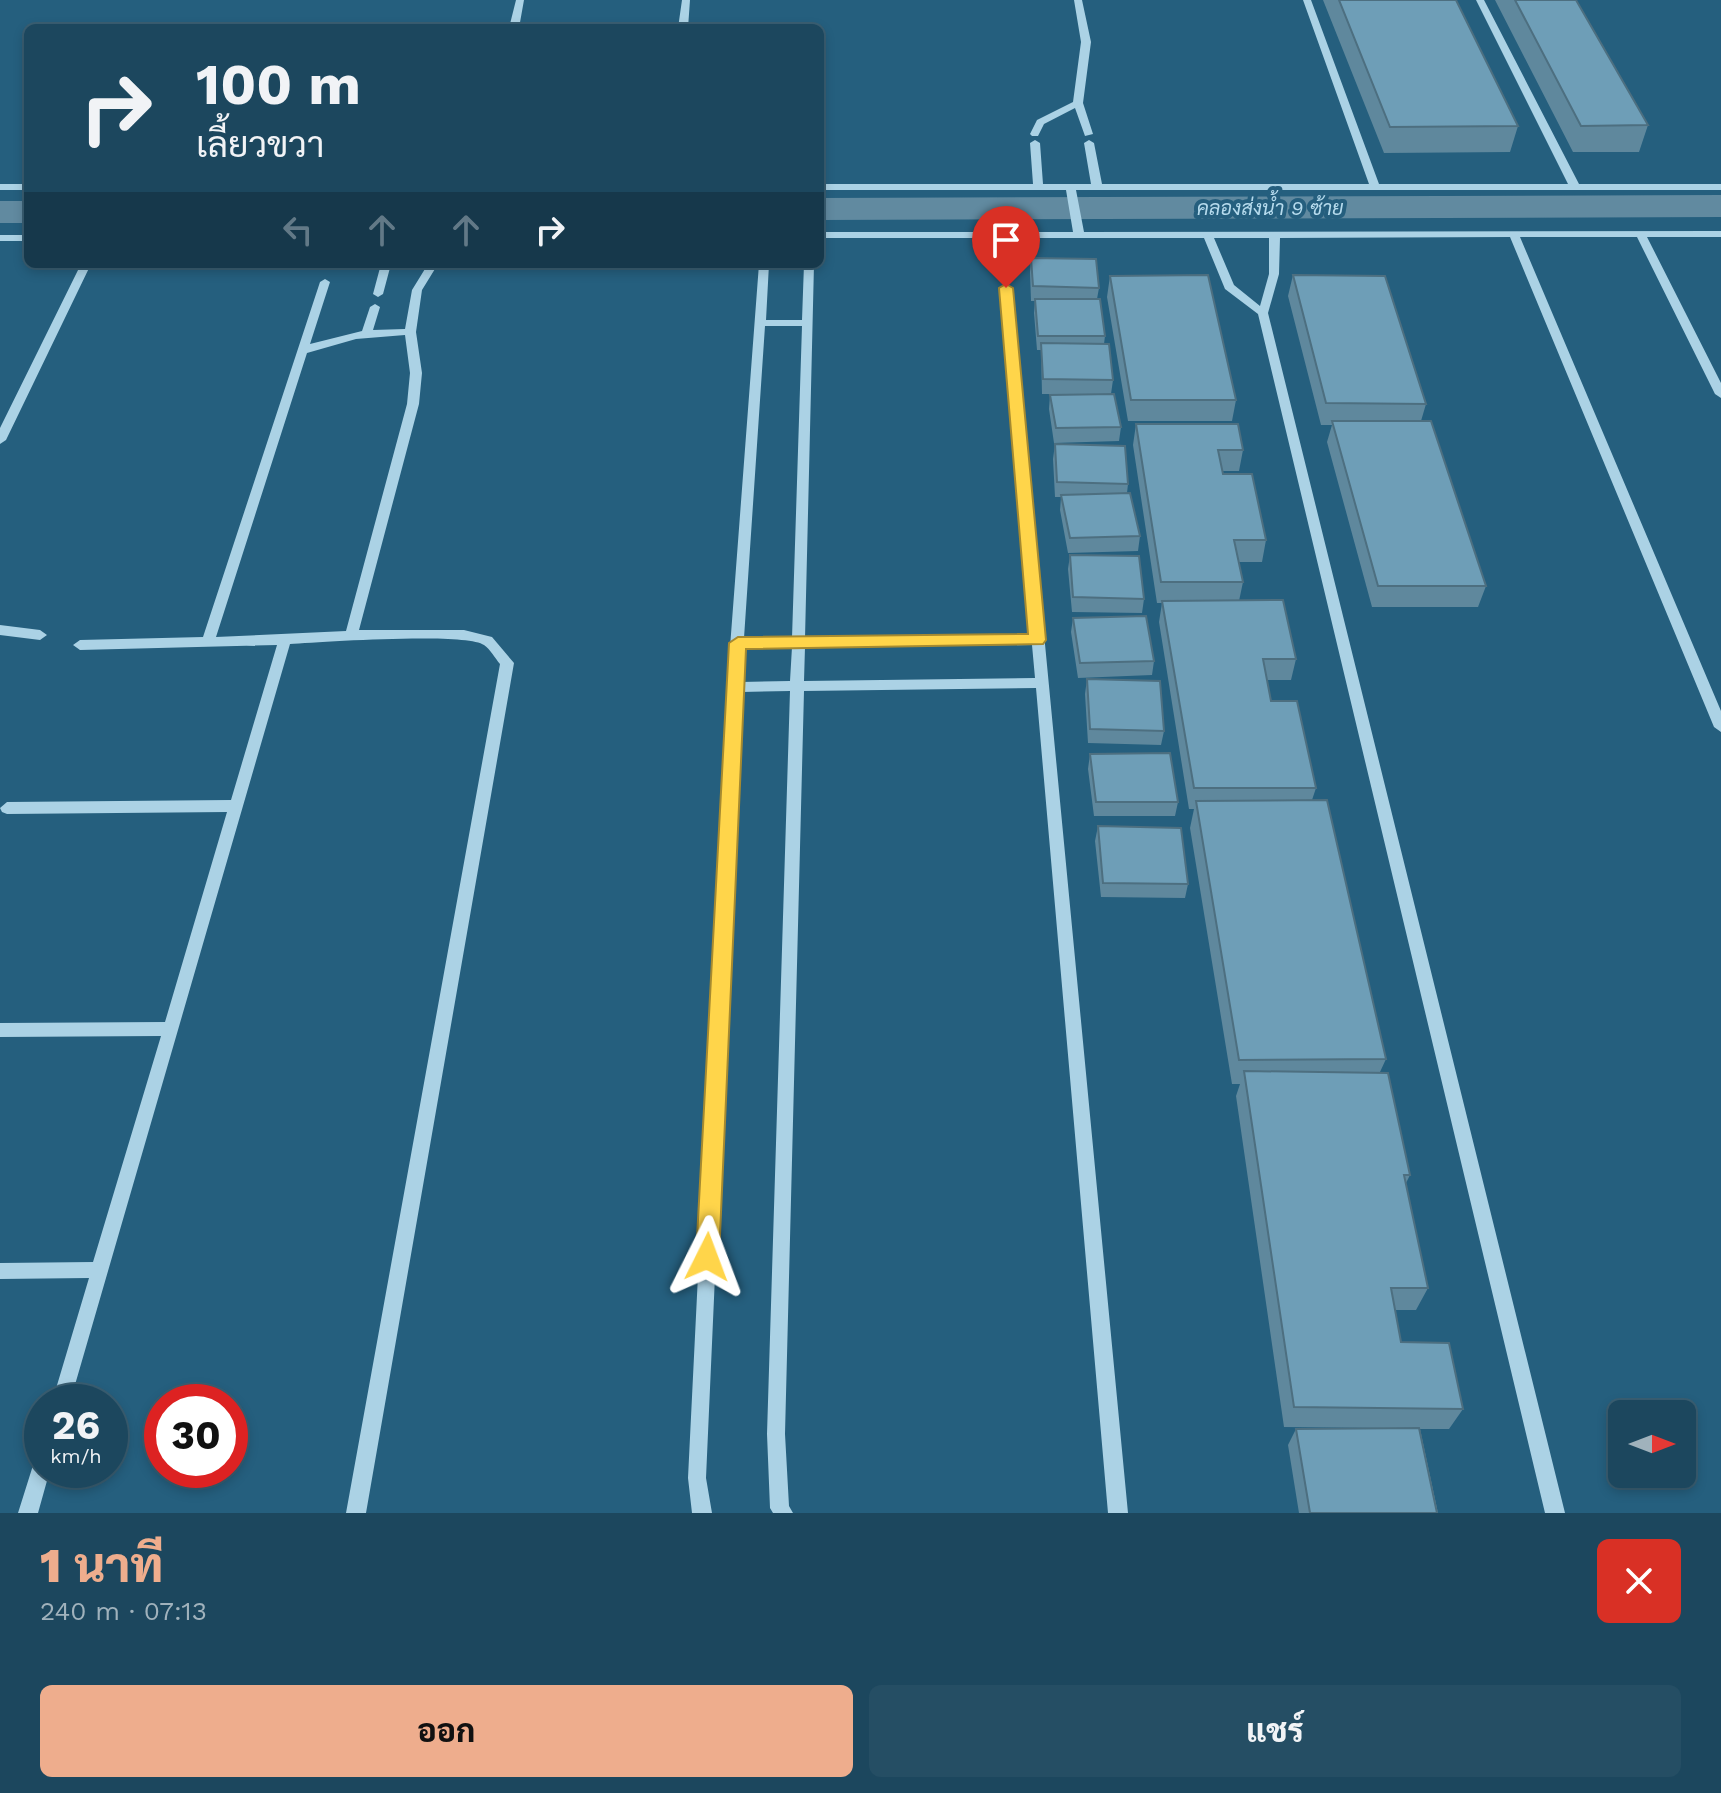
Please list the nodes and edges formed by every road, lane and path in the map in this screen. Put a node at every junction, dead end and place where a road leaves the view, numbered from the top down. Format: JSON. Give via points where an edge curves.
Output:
{"nodes":[{"id":1,"x":520,"y":0,"type":"edge"},
{"id":2,"x":686,"y":0,"type":"edge"},
{"id":3,"x":1078,"y":0,"type":"edge"},
{"id":4,"x":1307,"y":0,"type":"edge"},
{"id":5,"x":1480,"y":0,"type":"edge"},
{"id":6,"x":515,"y":24,"type":"edge"},
{"id":7,"x":683,"y":24,"type":"edge"},
{"id":8,"x":1078,"y":103,"type":"junction"},
{"id":9,"x":1375,"y":186,"type":"junction"},
{"id":10,"x":0,"y":187,"type":"edge"},
{"id":11,"x":24,"y":187,"type":"edge"},
{"id":12,"x":824,"y":187,"type":"edge"},
{"id":13,"x":1038,"y":187,"type":"junction"},
{"id":14,"x":1070,"y":187,"type":"junction"},
{"id":15,"x":1097,"y":187,"type":"junction"},
{"id":16,"x":1575,"y":187,"type":"junction"},
{"id":17,"x":1721,"y":187,"type":"edge"},
{"id":18,"x":1078,"y":232,"type":"junction"},
{"id":19,"x":1207,"y":233,"type":"junction"},
{"id":20,"x":1274,"y":233,"type":"junction"},
{"id":21,"x":1513,"y":233,"type":"junction"},
{"id":22,"x":1640,"y":233,"type":"junction"},
{"id":23,"x":1721,"y":234,"type":"edge"},
{"id":24,"x":824,"y":235,"type":"edge"},
{"id":25,"x":5,"y":238,"type":"edge"},
{"id":26,"x":0,"y":246,"type":"edge"},
{"id":27,"x":84,"y":268,"type":"edge"},
{"id":28,"x":385,"y":268,"type":"edge"},
{"id":29,"x":431,"y":268,"type":"edge"},
{"id":30,"x":764,"y":268,"type":"edge"},
{"id":31,"x":809,"y":268,"type":"edge"},
{"id":32,"x":325,"y":282,"type":"dead end"},
{"id":33,"x":1006,"y":288,"type":"dead end"},
{"id":34,"x":378,"y":294,"type":"dead end"},
{"id":35,"x":375,"y":307,"type":"dead end"},
{"id":36,"x":1263,"y":313,"type":"junction"},
{"id":37,"x":760,"y":323,"type":"junction"},
{"id":38,"x":807,"y":323,"type":"junction"},
{"id":39,"x":367,"y":332,"type":"junction"},
{"id":40,"x":410,"y":332,"type":"junction"},
{"id":41,"x":303,"y":351,"type":"junction"},
{"id":42,"x":1721,"y":394,"type":"edge"},
{"id":43,"x":0,"y":440,"type":"edge"},
{"id":44,"x":0,"y":630,"type":"edge"},
{"id":45,"x":40,"y":635,"type":"dead end"},
{"id":46,"x":351,"y":635,"type":"junction"},
{"id":47,"x":285,"y":640,"type":"junction"},
{"id":48,"x":1037,"y":640,"type":"junction"},
{"id":49,"x":208,"y":642,"type":"junction"},
{"id":50,"x":738,"y":643,"type":"junction"},
{"id":51,"x":798,"y":643,"type":"junction"},
{"id":52,"x":80,"y":645,"type":"dead end"},
{"id":53,"x":1042,"y":683,"type":"junction"},
{"id":54,"x":795,"y":686,"type":"junction"},
{"id":55,"x":734,"y":687,"type":"junction"},
{"id":56,"x":1721,"y":727,"type":"edge"},
{"id":57,"x":234,"y":806,"type":"junction"},
{"id":58,"x":7,"y":808,"type":"dead end"},
{"id":59,"x":169,"y":1029,"type":"junction"},
{"id":60,"x":0,"y":1030,"type":"edge"},
{"id":61,"x":99,"y":1270,"type":"junction"},
{"id":62,"x":0,"y":1271,"type":"edge"},
{"id":63,"x":66,"y":1384,"type":"edge"},
{"id":64,"x":35,"y":1488,"type":"edge"},
{"id":65,"x":28,"y":1513,"type":"edge"},
{"id":66,"x":356,"y":1513,"type":"edge"},
{"id":67,"x":702,"y":1513,"type":"edge"},
{"id":68,"x":783,"y":1513,"type":"edge"},
{"id":69,"x":1118,"y":1513,"type":"edge"},
{"id":70,"x":1555,"y":1513,"type":"edge"}],
"edges":[{"from":1,"to":6,"type":"street"},
{"from":2,"to":7,"type":"street"},
{"from":3,"to":8,"type":"street","via":[[1086,42]]},
{"from":4,"to":9,"type":"street"},
{"from":5,"to":16,"type":"street"},
{"from":8,"to":13,"type":"street","via":[[1040,122],[1035,138]]},
{"from":8,"to":15,"type":"street"},
{"from":9,"to":15,"type":"street"},
{"from":9,"to":16,"type":"street"},
{"from":10,"to":11,"type":"street"},
{"from":12,"to":13,"type":"street"},
{"from":13,"to":14,"type":"street"},
{"from":14,"to":15,"type":"street"},
{"from":14,"to":18,"type":"street"},
{"from":16,"to":17,"type":"street"},
{"from":18,"to":19,"type":"street"},
{"from":18,"to":24,"type":"street"},
{"from":19,"to":20,"type":"street"},
{"from":19,"to":36,"type":"street","via":[[1229,287]]},
{"from":20,"to":21,"type":"street"},
{"from":20,"to":36,"type":"street","via":[[1277,267]]},
{"from":21,"to":22,"type":"street"},
{"from":21,"to":56,"type":"street"},
{"from":22,"to":23,"type":"street"},
{"from":22,"to":42,"type":"street"},
{"from":25,"to":26,"type":"street"},
{"from":27,"to":43,"type":"street"},
{"from":28,"to":34,"type":"street"},
{"from":29,"to":40,"type":"street","via":[[417,290]]},
{"from":30,"to":37,"type":"street"},
{"from":31,"to":38,"type":"street"},
{"from":32,"to":41,"type":"street"},
{"from":33,"to":48,"type":"street"},
{"from":35,"to":39,"type":"street"},
{"from":36,"to":70,"type":"street"},
{"from":37,"to":38,"type":"street"},
{"from":37,"to":50,"type":"street"},
{"from":38,"to":51,"type":"street"},
{"from":39,"to":40,"type":"street"},
{"from":39,"to":41,"type":"street"},
{"from":40,"to":46,"type":"street","via":[[416,373],[413,404]]},
{"from":41,"to":49,"type":"street"},
{"from":44,"to":45,"type":"street"},
{"from":46,"to":47,"type":"street"},
{"from":46,"to":66,"type":"street","via":[[464,635],[487,640],[507,663]]},
{"from":47,"to":49,"type":"street"},
{"from":47,"to":57,"type":"street"},
{"from":48,"to":51,"type":"street"},
{"from":48,"to":53,"type":"street"},
{"from":49,"to":52,"type":"street"},
{"from":50,"to":51,"type":"street"},
{"from":50,"to":55,"type":"street"},
{"from":51,"to":54,"type":"street"},
{"from":53,"to":54,"type":"street"},
{"from":53,"to":69,"type":"street"},
{"from":54,"to":55,"type":"street"},
{"from":54,"to":68,"type":"street","via":[[776,1434]]},
{"from":55,"to":67,"type":"street","via":[[697,1478]]},
{"from":57,"to":58,"type":"street"},
{"from":57,"to":59,"type":"street"},
{"from":59,"to":60,"type":"street"},
{"from":59,"to":61,"type":"street"},
{"from":61,"to":62,"type":"street"},
{"from":61,"to":63,"type":"street"},
{"from":64,"to":65,"type":"street"}]}
